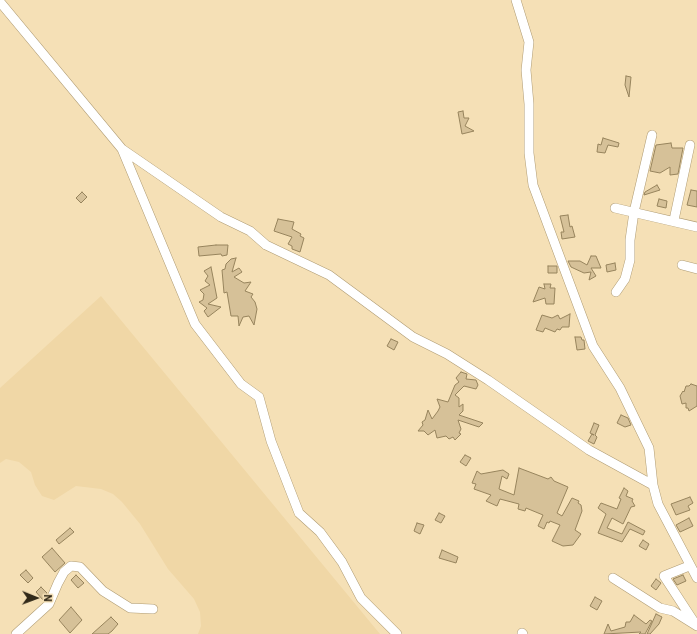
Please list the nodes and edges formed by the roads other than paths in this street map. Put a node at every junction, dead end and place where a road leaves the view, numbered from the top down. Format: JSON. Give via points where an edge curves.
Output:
{"nodes":[{"id":1,"x":516,"y":0,"type":"edge"},
{"id":2,"x":0,"y":2,"type":"edge"},
{"id":3,"x":652,"y":135,"type":"dead end"},
{"id":4,"x":690,"y":145,"type":"dead end"},
{"id":5,"x":122,"y":149,"type":"junction"},
{"id":6,"x":615,"y":208,"type":"dead end"},
{"id":7,"x":634,"y":212,"type":"junction"},
{"id":8,"x":674,"y":220,"type":"dead end"},
{"id":9,"x":697,"y":227,"type":"edge"},
{"id":10,"x":682,"y":266,"type":"dead end"},
{"id":11,"x":697,"y":268,"type":"edge"},
{"id":12,"x":616,"y":292,"type":"dead end"},
{"id":13,"x":652,"y":485,"type":"junction"},
{"id":14,"x":689,"y":566,"type":"junction"},
{"id":15,"x":613,"y":578,"type":"dead end"},
{"id":16,"x":697,"y":578,"type":"edge"},
{"id":17,"x":153,"y":609,"type":"dead end"},
{"id":18,"x":696,"y":626,"type":"edge"},
{"id":19,"x":16,"y":634,"type":"edge"},
{"id":20,"x":397,"y":634,"type":"edge"}],
"edges":[{"from":1,"to":13,"type":"street","via":[[528,42],[526,70],[529,153],[533,185],[593,346],[620,388],[649,448]]},
{"from":2,"to":5,"type":"street"},
{"from":3,"to":7,"type":"street"},
{"from":4,"to":8,"type":"street"},
{"from":5,"to":13,"type":"street","via":[[221,217],[250,231],[266,245],[329,275],[413,337],[447,354],[589,450]]},
{"from":5,"to":20,"type":"street","via":[[194,324],[241,384],[258,397],[271,441],[299,513],[320,532],[342,562],[361,598]]},
{"from":6,"to":7,"type":"street"},
{"from":7,"to":9,"type":"street"},
{"from":7,"to":12,"type":"street","via":[[630,260],[625,279]]},
{"from":10,"to":11,"type":"street"},
{"from":13,"to":14,"type":"street","via":[[658,504]]},
{"from":14,"to":16,"type":"street"},
{"from":14,"to":18,"type":"street","via":[[664,576]]},
{"from":15,"to":18,"type":"street","via":[[660,608],[673,611]]},
{"from":17,"to":19,"type":"street","via":[[130,608],[103,591],[80,567],[72,566],[64,572],[50,604]]}]}
